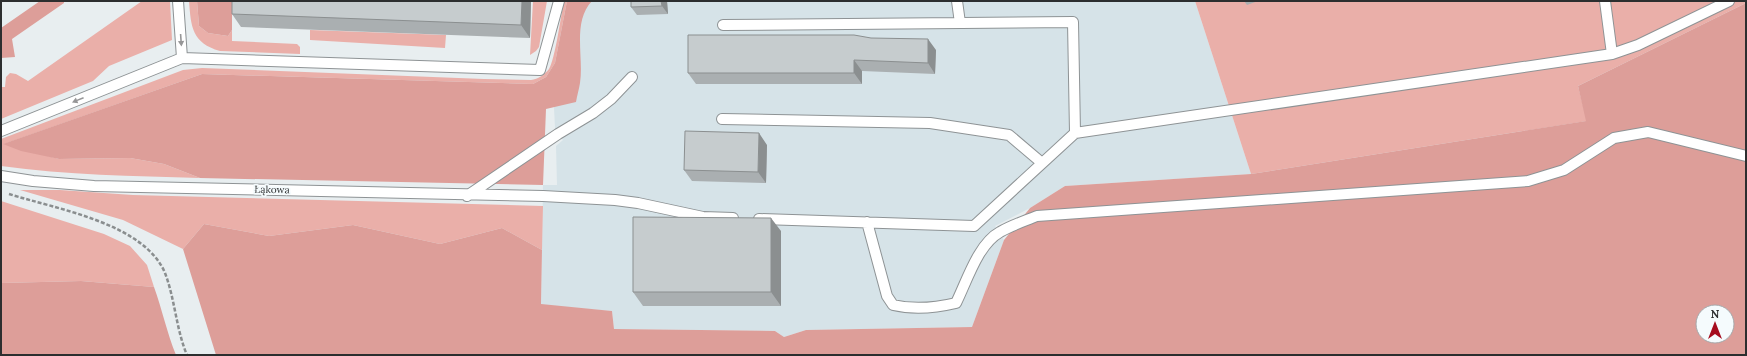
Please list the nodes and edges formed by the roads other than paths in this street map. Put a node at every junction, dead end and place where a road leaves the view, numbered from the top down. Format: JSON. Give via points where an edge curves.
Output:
{"nodes":[{"id":1,"x":178,"y":1,"type":"edge"},
{"id":2,"x":559,"y":1,"type":"edge"},
{"id":3,"x":957,"y":1,"type":"edge"},
{"id":4,"x":1605,"y":1,"type":"edge"},
{"id":5,"x":1729,"y":1,"type":"edge"},
{"id":6,"x":960,"y":23,"type":"junction"},
{"id":7,"x":723,"y":25,"type":"dead end"},
{"id":8,"x":1612,"y":54,"type":"junction"},
{"id":9,"x":182,"y":58,"type":"junction"},
{"id":10,"x":632,"y":78,"type":"dead end"},
{"id":11,"x":722,"y":119,"type":"dead end"},
{"id":12,"x":1,"y":130,"type":"edge"},
{"id":13,"x":1075,"y":133,"type":"junction"},
{"id":14,"x":1746,"y":156,"type":"edge"},
{"id":15,"x":1042,"y":163,"type":"junction"},
{"id":16,"x":1,"y":176,"type":"edge"},
{"id":17,"x":466,"y":196,"type":"junction"},
{"id":18,"x":866,"y":222,"type":"junction"}],
"edges":[{"from":1,"to":9,"type":"lane","one_way":true},
{"from":2,"to":9,"type":"lane","via":[[540,70]]},
{"from":3,"to":6,"type":"lane"},
{"from":4,"to":8,"type":"lane"},
{"from":5,"to":8,"type":"lane","via":[[1638,45]]},
{"from":6,"to":7,"type":"lane"},
{"from":6,"to":13,"type":"lane","via":[[1073,22]]},
{"from":8,"to":13,"type":"lane"},
{"from":9,"to":12,"type":"lane","one_way":true},
{"from":10,"to":17,"type":"lane","via":[[611,99],[593,112]]},
{"from":11,"to":15,"type":"lane","via":[[930,123],[1009,135]]},
{"from":13,"to":15,"type":"lane","name":"Łąkowa"},
{"from":14,"to":18,"type":"lane","via":[[1648,132],[1614,138],[1564,170],[1528,181],[1037,216],[999,232],[990,239],[979,255],[956,303],[937,307],[903,308],[893,305],[887,296]]},
{"from":15,"to":18,"type":"lane","name":"Łąkowa","via":[[974,226]]},
{"from":16,"to":17,"type":"lane","name":"Łąkowa","via":[[94,186]]},
{"from":17,"to":18,"type":"lane","name":"Łąkowa","via":[[543,196],[615,200],[703,217]]}]}
